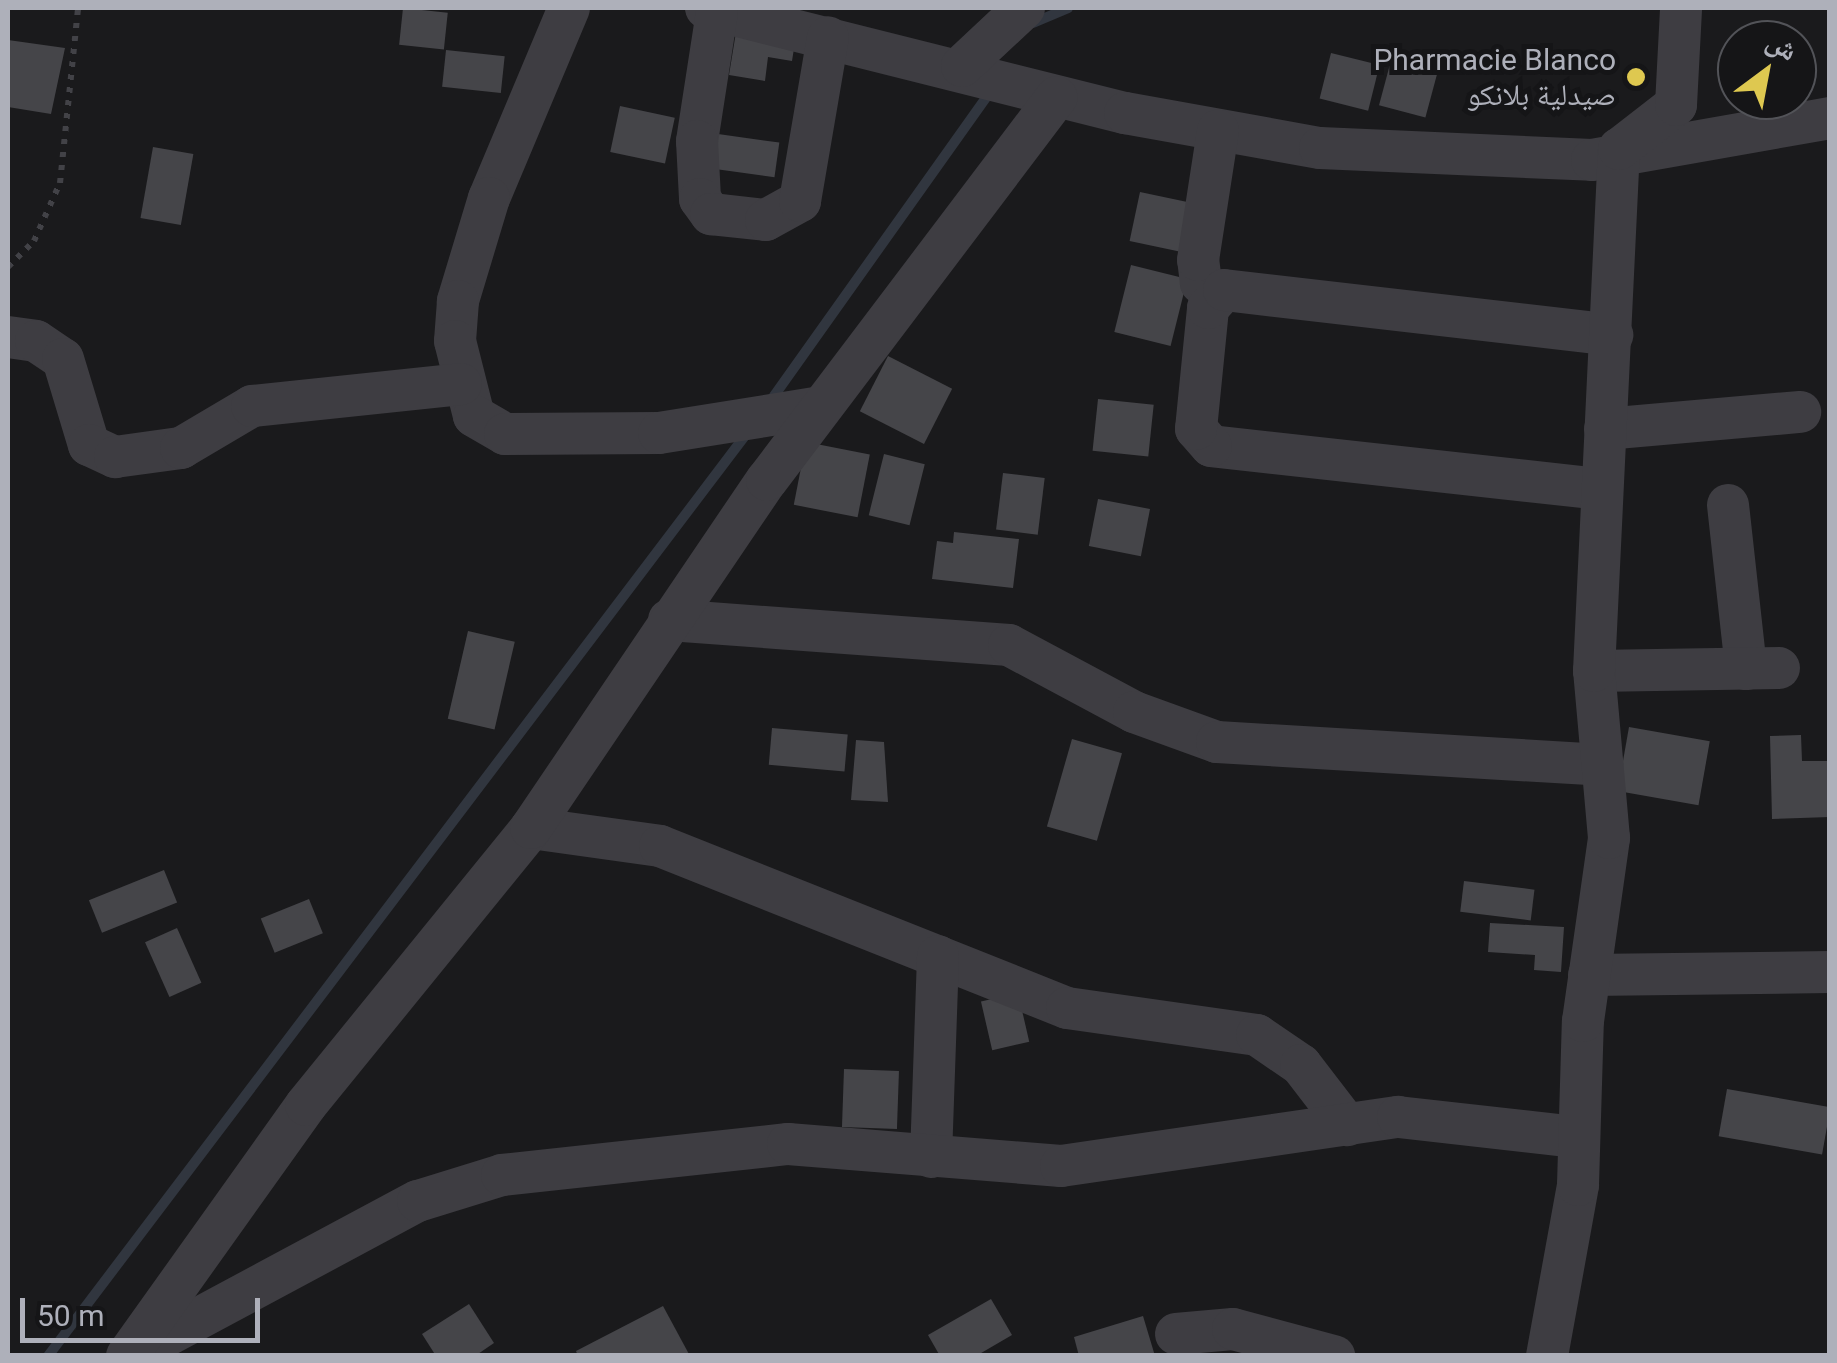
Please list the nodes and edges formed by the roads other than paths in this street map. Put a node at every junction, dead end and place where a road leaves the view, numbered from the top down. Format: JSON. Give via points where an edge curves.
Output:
{"nodes":[{"id":1,"x":569,"y":8,"type":"edge"},
{"id":2,"x":1024,"y":8,"type":"edge"},
{"id":3,"x":1681,"y":8,"type":"edge"},
{"id":4,"x":711,"y":10,"type":"edge"},
{"id":5,"x":828,"y":37,"type":"junction"},
{"id":6,"x":962,"y":66,"type":"junction"},
{"id":7,"x":1057,"y":97,"type":"junction"},
{"id":8,"x":1830,"y":118,"type":"edge"},
{"id":9,"x":1218,"y":131,"type":"junction"},
{"id":10,"x":1619,"y":149,"type":"junction"},
{"id":11,"x":1216,"y":296,"type":"junction"},
{"id":12,"x":1612,"y":335,"type":"junction"},
{"id":13,"x":8,"y":337,"type":"edge"},
{"id":14,"x":461,"y":384,"type":"junction"},
{"id":15,"x":821,"y":407,"type":"junction"},
{"id":16,"x":1800,"y":412,"type":"dead end"},
{"id":17,"x":1605,"y":429,"type":"junction"},
{"id":18,"x":1600,"y":489,"type":"junction"},
{"id":19,"x":1728,"y":505,"type":"dead end"},
{"id":20,"x":669,"y":620,"type":"junction"},
{"id":21,"x":1594,"y":670,"type":"junction"},
{"id":22,"x":1602,"y":765,"type":"junction"},
{"id":23,"x":531,"y":828,"type":"junction"},
{"id":24,"x":938,"y":956,"type":"junction"},
{"id":25,"x":1830,"y":972,"type":"edge"},
{"id":26,"x":1589,"y":975,"type":"junction"},
{"id":27,"x":1347,"y":1126,"type":"junction"},
{"id":28,"x":1577,"y":1136,"type":"junction"},
{"id":29,"x":931,"y":1157,"type":"junction"},
{"id":30,"x":1176,"y":1334,"type":"dead end"},
{"id":31,"x":128,"y":1356,"type":"edge"},
{"id":32,"x":1334,"y":1356,"type":"edge"},
{"id":33,"x":1548,"y":1356,"type":"edge"}],
"edges":[{"from":1,"to":14,"type":"street","via":[[494,182],[458,301]]},
{"from":2,"to":6,"type":"street"},
{"from":3,"to":10,"type":"street","via":[[1676,105]]},
{"from":4,"to":5,"type":"street"},
{"from":4,"to":5,"type":"street","via":[[697,130],[704,210],[766,220],[800,201]]},
{"from":5,"to":6,"type":"street"},
{"from":6,"to":7,"type":"street"},
{"from":7,"to":9,"type":"street"},
{"from":7,"to":15,"type":"street"},
{"from":8,"to":10,"type":"street"},
{"from":9,"to":10,"type":"street","via":[[1320,148],[1546,159],[1592,160]]},
{"from":9,"to":11,"type":"street","via":[[1198,272]]},
{"from":10,"to":12,"type":"street"},
{"from":11,"to":12,"type":"street","via":[[1238,288]]},
{"from":11,"to":18,"type":"street","via":[[1204,347],[1202,442]]},
{"from":12,"to":17,"type":"street"},
{"from":13,"to":14,"type":"street","via":[[36,341],[63,359],[88,445],[115,456],[172,452],[252,406]]},
{"from":14,"to":15,"type":"street","via":[[488,428],[536,436],[705,429]]},
{"from":15,"to":20,"type":"street"},
{"from":16,"to":17,"type":"street"},
{"from":17,"to":18,"type":"street"},
{"from":18,"to":21,"type":"street"},
{"from":19,"to":21,"type":"street","via":[[1762,668]]},
{"from":20,"to":22,"type":"street","via":[[1009,646],[1134,712],[1217,742]]},
{"from":20,"to":23,"type":"street"},
{"from":21,"to":22,"type":"street"},
{"from":22,"to":26,"type":"street","via":[[1608,838]]},
{"from":23,"to":24,"type":"street","via":[[660,846]]},
{"from":23,"to":31,"type":"street","via":[[306,1105]]},
{"from":24,"to":27,"type":"street","via":[[1099,1016],[1257,1034],[1301,1064]]},
{"from":24,"to":29,"type":"street"},
{"from":25,"to":26,"type":"street"},
{"from":26,"to":28,"type":"street"},
{"from":27,"to":28,"type":"street","via":[[1427,1116]]},
{"from":27,"to":29,"type":"street","via":[[1062,1166]]},
{"from":28,"to":33,"type":"street","via":[[1578,1185]]},
{"from":29,"to":31,"type":"street","via":[[788,1144],[502,1175],[418,1201]]},
{"from":30,"to":32,"type":"street","via":[[1234,1329]]}]}
